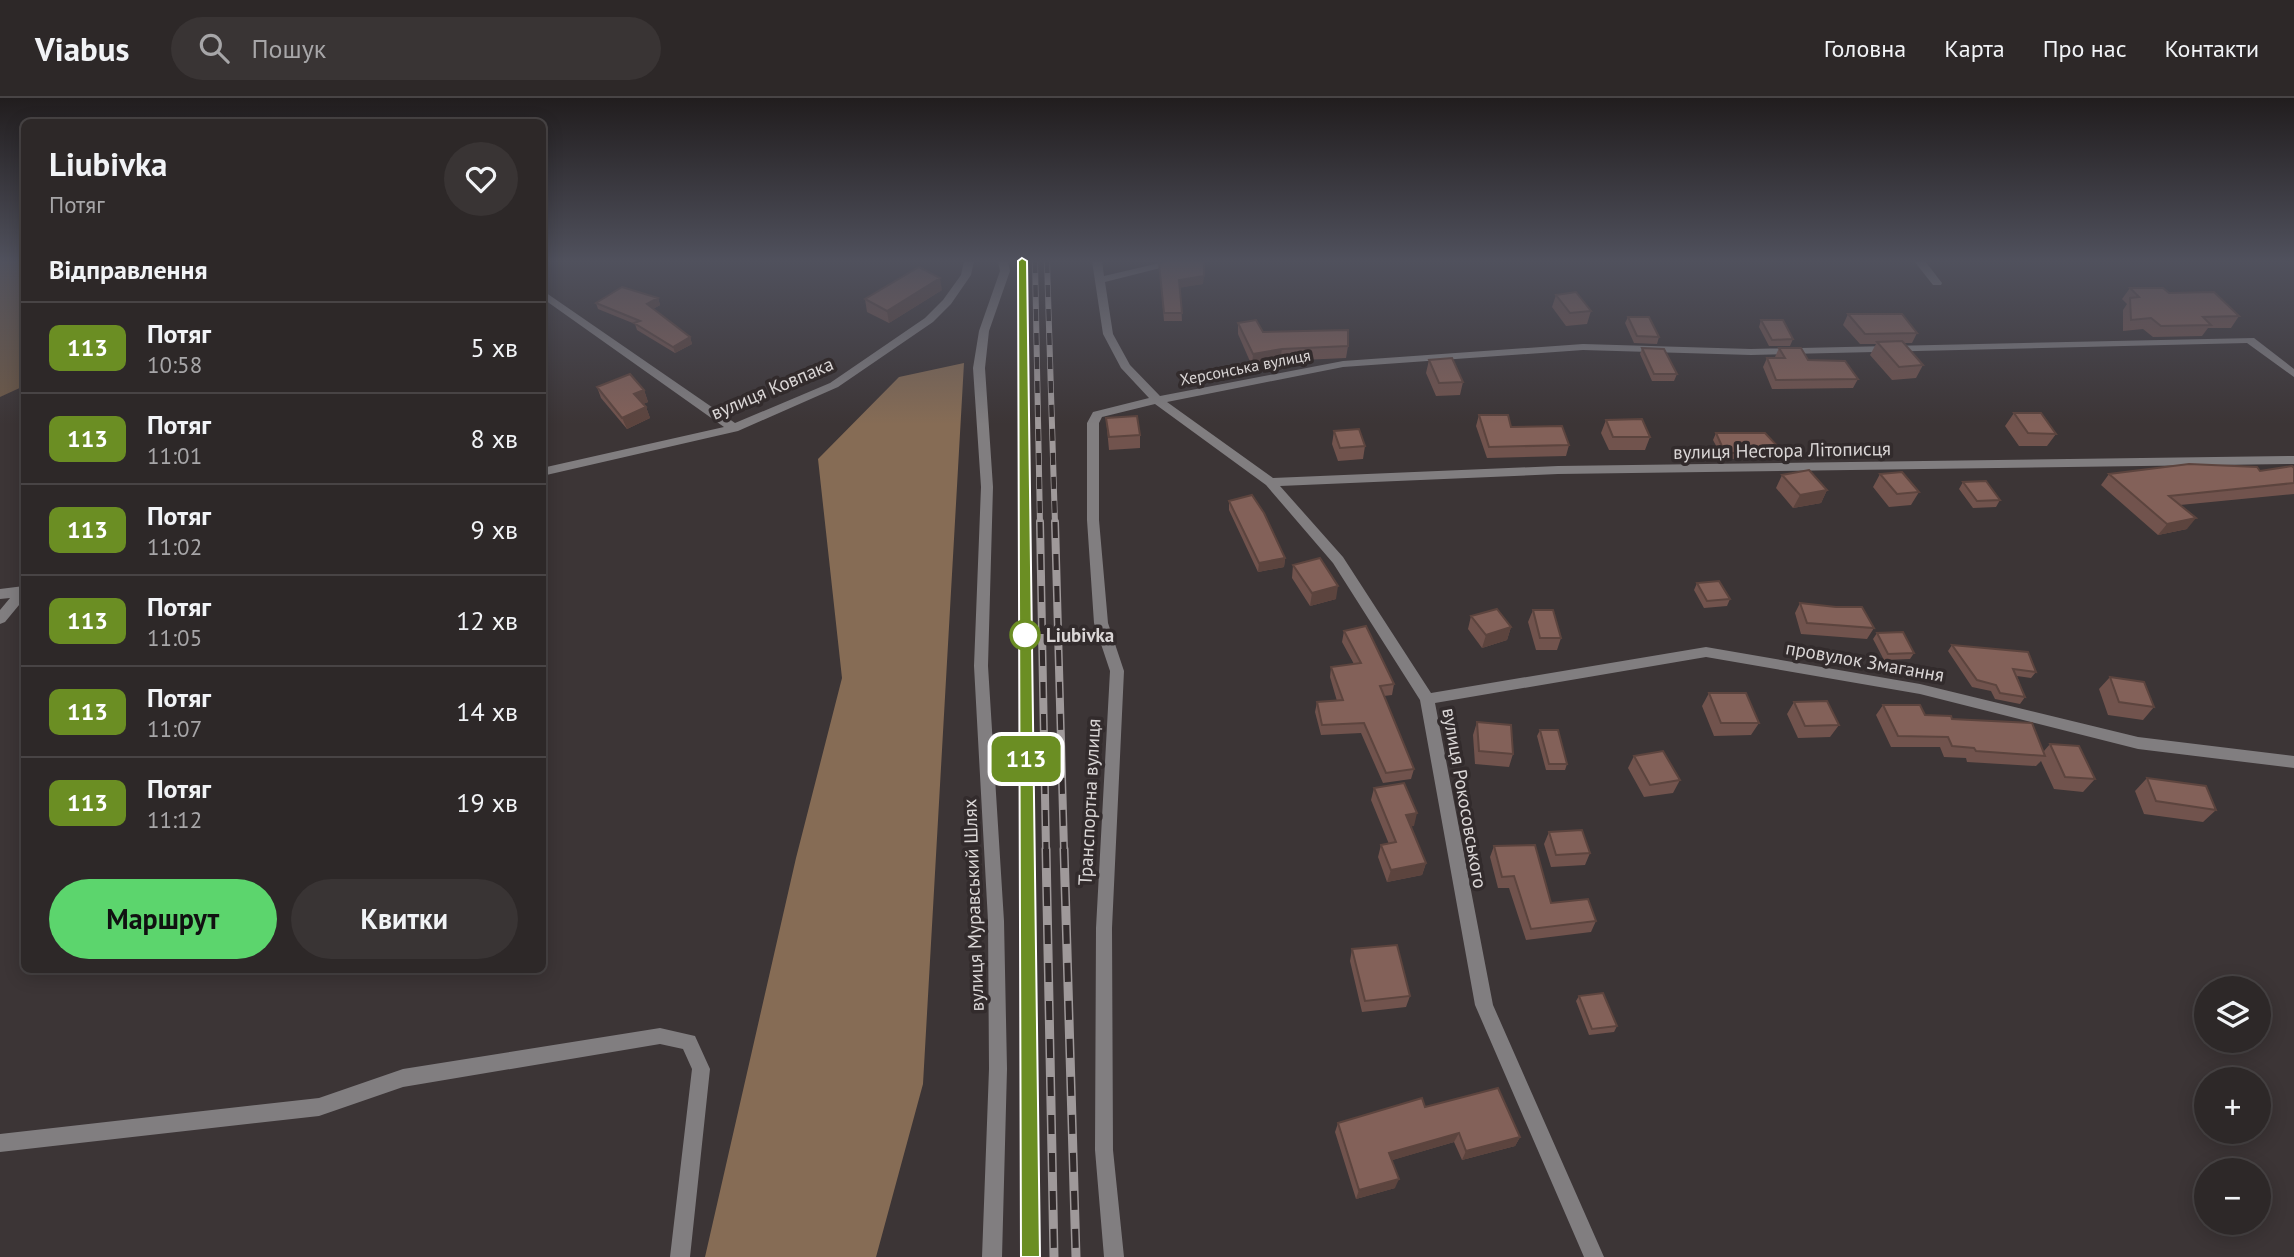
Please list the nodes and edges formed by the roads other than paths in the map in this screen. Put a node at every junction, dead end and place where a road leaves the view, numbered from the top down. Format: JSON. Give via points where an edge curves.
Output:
{"nodes":[{"id":1,"x":573,"y":315,"type":"edge"},
{"id":2,"x":934,"y":315,"type":"edge"},
{"id":3,"x":990,"y":315,"type":"edge"},
{"id":4,"x":1105,"y":315,"type":"edge"},
{"id":5,"x":2294,"y":374,"type":"edge"},
{"id":6,"x":1157,"y":400,"type":"junction"},
{"id":7,"x":734,"y":428,"type":"junction"},
{"id":8,"x":2294,"y":460,"type":"edge"},
{"id":9,"x":546,"y":471,"type":"edge"},
{"id":10,"x":1270,"y":482,"type":"junction"},
{"id":11,"x":21,"y":592,"type":"edge"},
{"id":12,"x":0,"y":594,"type":"edge"},
{"id":13,"x":21,"y":594,"type":"edge"},
{"id":14,"x":0,"y":619,"type":"edge"},
{"id":15,"x":1427,"y":699,"type":"junction"},
{"id":16,"x":2294,"y":762,"type":"edge"},
{"id":17,"x":0,"y":1143,"type":"edge"},
{"id":18,"x":680,"y":1257,"type":"edge"},
{"id":19,"x":992,"y":1257,"type":"edge"},
{"id":20,"x":1114,"y":1257,"type":"edge"},
{"id":21,"x":1594,"y":1257,"type":"edge"}],
"edges":[{"from":1,"to":7,"type":"street"},
{"from":2,"to":7,"type":"street","name":"вулиця Ковпака","via":[[834,385]]},
{"from":3,"to":19,"type":"street","name":"вулиця Муравський Шлях","via":[[979,369],[988,487],[981,666],[996,921],[998,1069]]},
{"from":4,"to":6,"type":"street","name":"вулиця Рокосовського","via":[[1108,334],[1125,366]]},
{"from":5,"to":6,"type":"street","name":"Херсонська вулиця","via":[[2250,340],[1751,352],[1583,347],[1343,364]]},
{"from":6,"to":10,"type":"street","name":"вулиця Рокосовського"},
{"from":6,"to":20,"type":"street","name":"Транспортна вулиця","via":[[1107,410],[1093,423],[1093,520],[1101,623],[1117,671],[1104,929],[1104,1150]]},
{"from":7,"to":9,"type":"street","name":"вулиця Ковпака"},
{"from":8,"to":10,"type":"street","name":"вулиця Нестора Літописця","via":[[1558,470]]},
{"from":10,"to":15,"type":"street","name":"вулиця Рокосовського","via":[[1338,560]]},
{"from":11,"to":12,"type":"street"},
{"from":13,"to":14,"type":"street"},
{"from":15,"to":16,"type":"street","name":"провулок Змагання","via":[[1706,652],[1920,689],[2138,743]]},
{"from":15,"to":21,"type":"street","name":"вулиця Рокосовського","via":[[1484,1005]]},
{"from":17,"to":18,"type":"street","via":[[319,1107],[403,1078],[660,1036],[689,1042],[701,1069]]}]}
